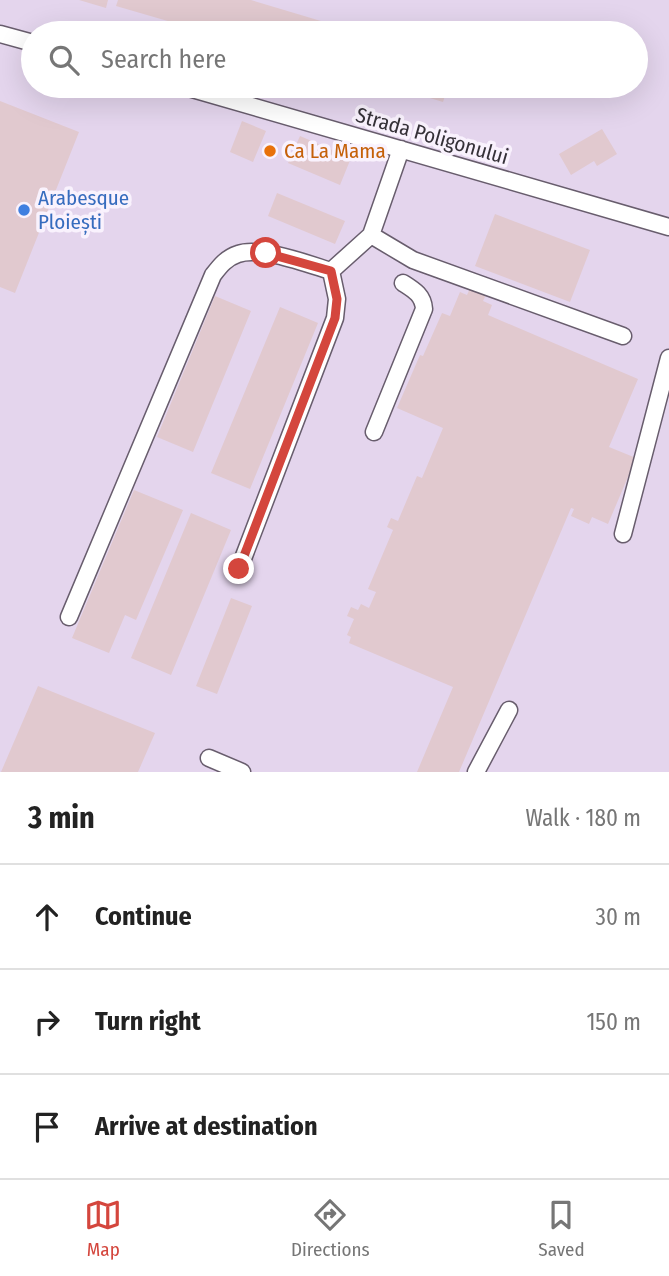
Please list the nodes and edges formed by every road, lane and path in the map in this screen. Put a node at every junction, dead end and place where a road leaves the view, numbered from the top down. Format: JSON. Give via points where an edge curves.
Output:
{"nodes":[{"id":1,"x":0,"y":34,"type":"edge"},
{"id":2,"x":21,"y":40,"type":"edge"},
{"id":3,"x":224,"y":98,"type":"edge"},
{"id":4,"x":401,"y":149,"type":"junction"},
{"id":5,"x":669,"y":227,"type":"edge"},
{"id":6,"x":371,"y":235,"type":"junction"},
{"id":7,"x":331,"y":271,"type":"junction"},
{"id":8,"x":403,"y":283,"type":"dead end"},
{"id":9,"x":623,"y":336,"type":"dead end"},
{"id":10,"x":669,"y":358,"type":"edge"},
{"id":11,"x":374,"y":432,"type":"dead end"},
{"id":12,"x":623,"y":534,"type":"dead end"},
{"id":13,"x":239,"y":569,"type":"dead end"},
{"id":14,"x":69,"y":617,"type":"dead end"},
{"id":15,"x":509,"y":710,"type":"dead end"},
{"id":16,"x":209,"y":758,"type":"dead end"},
{"id":17,"x":242,"y":772,"type":"edge"},
{"id":18,"x":476,"y":772,"type":"edge"}],
"edges":[{"from":1,"to":2,"type":"street"},
{"from":3,"to":4,"type":"street","name":"Strada Poligonului"},
{"from":4,"to":5,"type":"street","name":"Strada Poligonului"},
{"from":4,"to":6,"type":"street"},
{"from":6,"to":7,"type":"street"},
{"from":6,"to":9,"type":"street","via":[[413,260]]},
{"from":7,"to":13,"type":"street","via":[[337,299],[335,318]]},
{"from":7,"to":14,"type":"street","via":[[266,253],[240,252],[224,261],[213,275]]},
{"from":8,"to":11,"type":"street","via":[[418,294],[424,309]]},
{"from":10,"to":12,"type":"street"},
{"from":15,"to":18,"type":"street"},
{"from":16,"to":17,"type":"street"}]}
